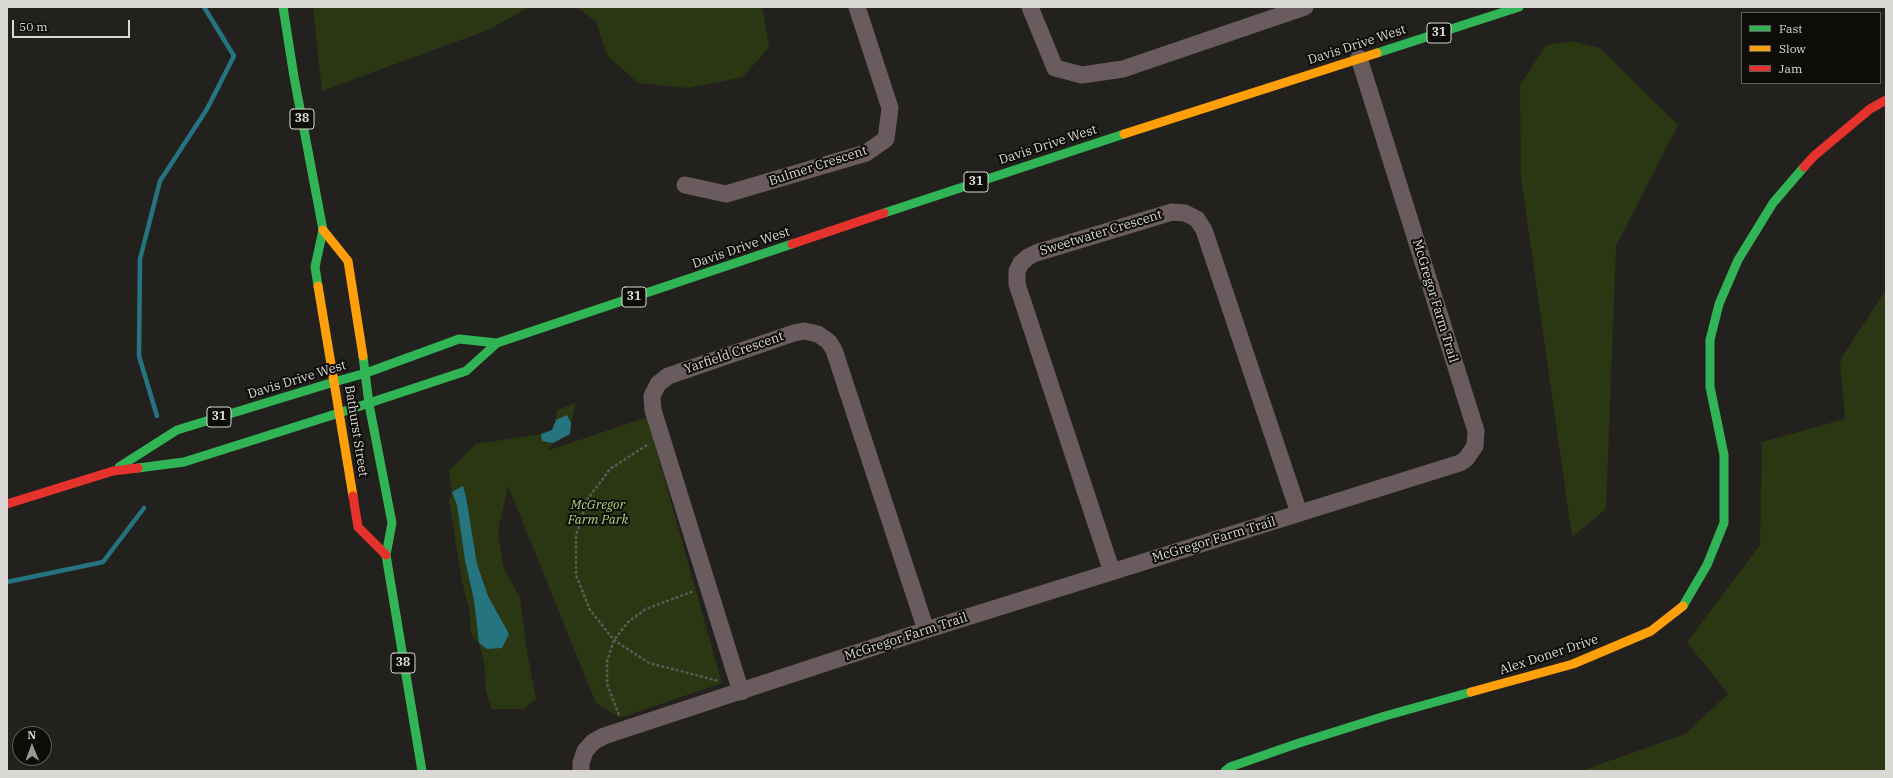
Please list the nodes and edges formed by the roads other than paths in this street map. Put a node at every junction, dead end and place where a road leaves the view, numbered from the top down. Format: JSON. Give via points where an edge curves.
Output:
{"nodes":[{"id":1,"x":283,"y":7,"type":"edge"},
{"id":2,"x":857,"y":7,"type":"edge"},
{"id":3,"x":1030,"y":7,"type":"edge"},
{"id":4,"x":1305,"y":7,"type":"edge"},
{"id":5,"x":1519,"y":7,"type":"edge"},
{"id":6,"x":1359,"y":58,"type":"junction"},
{"id":7,"x":1886,"y":100,"type":"edge"},
{"id":8,"x":684,"y":186,"type":"dead end"},
{"id":9,"x":323,"y":230,"type":"junction"},
{"id":10,"x":497,"y":343,"type":"junction"},
{"id":11,"x":366,"y":373,"type":"junction"},
{"id":12,"x":334,"y":382,"type":"junction"},
{"id":13,"x":369,"y":404,"type":"junction"},
{"id":14,"x":339,"y":413,"type":"junction"},
{"id":15,"x":113,"y":471,"type":"junction"},
{"id":16,"x":7,"y":504,"type":"edge"},
{"id":17,"x":1299,"y":513,"type":"junction"},
{"id":18,"x":386,"y":555,"type":"junction"},
{"id":19,"x":1112,"y":572,"type":"junction"},
{"id":20,"x":926,"y":630,"type":"junction"},
{"id":21,"x":740,"y":689,"type":"junction"},
{"id":22,"x":422,"y":771,"type":"edge"},
{"id":23,"x":581,"y":771,"type":"edge"},
{"id":24,"x":1225,"y":771,"type":"edge"}],
"edges":[{"from":1,"to":9,"type":"main road","name":"Bathurst Street","number":"38"},
{"from":2,"to":8,"type":"street","name":"Bulmer Crescent","via":[[890,108],[886,139],[866,153],[726,194]]},
{"from":3,"to":4,"type":"street","via":[[1055,68],[1082,75],[1123,69]]},
{"from":5,"to":6,"type":"main road","name":"Davis Drive West","number":"31"},
{"from":6,"to":10,"type":"main road","name":"Davis Drive West","number":"31","via":[[1067,152]]},
{"from":6,"to":17,"type":"street","name":"McGregor Farm Trail","via":[[1474,424],[1476,439],[1471,453],[1460,463]]},
{"from":7,"to":24,"type":"main road","name":"Alex Doner Drive","via":[[1870,109],[1814,156],[1774,203],[1738,260],[1719,304],[1710,340],[1710,386],[1724,455],[1724,523],[1707,565],[1682,608],[1651,631],[1573,664],[1385,716],[1296,744]]},
{"from":9,"to":11,"type":"main road","name":"Bathurst Street","number":"38","via":[[348,261]]},
{"from":9,"to":12,"type":"main road","name":"Bathurst Street","number":"38","via":[[316,267]]},
{"from":10,"to":11,"type":"main road","name":"Davis Drive West","number":"31","via":[[459,339]]},
{"from":10,"to":13,"type":"main road","name":"Davis Drive West","number":"31","via":[[466,371]]},
{"from":11,"to":12,"type":"main road","name":"Davis Drive West","number":"31"},
{"from":11,"to":13,"type":"main road","name":"Bathurst Street","number":"38"},
{"from":12,"to":14,"type":"main road","name":"Bathurst Street","number":"38"},
{"from":12,"to":15,"type":"main road","name":"Davis Drive West","number":"31","via":[[177,430]]},
{"from":13,"to":14,"type":"main road","name":"Davis Drive West","number":"31"},
{"from":13,"to":18,"type":"main road","name":"Bathurst Street","number":"38","via":[[392,523]]},
{"from":14,"to":15,"type":"main road","name":"Davis Drive West","number":"31","via":[[184,462]]},
{"from":14,"to":18,"type":"main road","name":"Bathurst Street","number":"38","via":[[358,527]]},
{"from":15,"to":16,"type":"main road","name":"Davis Drive West","number":"31"},
{"from":17,"to":19,"type":"street","name":"McGregor Farm Trail"},
{"from":17,"to":19,"type":"street","name":"Sweetwater Crescent","via":[[1204,230],[1197,219],[1185,213],[1172,212],[1036,253],[1021,263],[1017,271],[1017,284]]},
{"from":18,"to":22,"type":"main road","name":"Bathurst Street","number":"38"},
{"from":19,"to":20,"type":"street","name":"McGregor Farm Trail"},
{"from":20,"to":21,"type":"street","name":"McGregor Farm Trail"},
{"from":20,"to":21,"type":"street","name":"Yarfield Crescent","via":[[834,350],[822,336],[808,331],[799,332],[666,377],[656,387],[652,400]]},
{"from":21,"to":23,"type":"street","name":"McGregor Farm Trail","via":[[600,738],[586,751]]}]}
